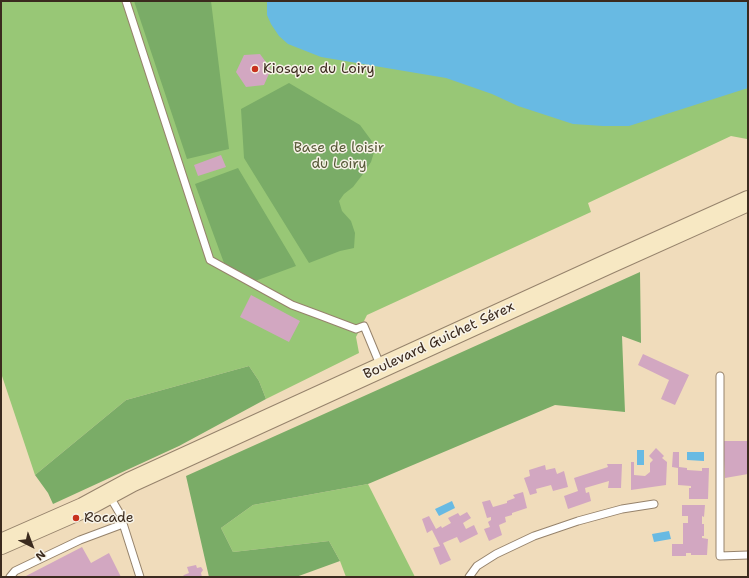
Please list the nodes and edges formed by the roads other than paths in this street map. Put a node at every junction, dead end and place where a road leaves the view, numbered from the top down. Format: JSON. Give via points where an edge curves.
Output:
{"nodes":[{"id":1,"x":126,"y":1,"type":"edge"},
{"id":2,"x":748,"y":201,"type":"edge"},
{"id":3,"x":381,"y":368,"type":"junction"},
{"id":4,"x":720,"y":376,"type":"dead end"},
{"id":5,"x":131,"y":482,"type":"junction"},
{"id":6,"x":108,"y":494,"type":"junction"},
{"id":7,"x":654,"y":504,"type":"dead end"},
{"id":8,"x":123,"y":524,"type":"junction"},
{"id":9,"x":1,"y":530,"type":"edge"},
{"id":10,"x":1,"y":544,"type":"edge"},
{"id":11,"x":748,"y":555,"type":"edge"},
{"id":12,"x":10,"y":577,"type":"edge"},
{"id":13,"x":140,"y":577,"type":"edge"},
{"id":14,"x":469,"y":577,"type":"edge"}],
"edges":[{"from":1,"to":3,"type":"lane","via":[[210,260],[292,305],[356,329],[364,326]]},
{"from":2,"to":3,"type":"main road","name":"Boulevard Guichet Sérex"},
{"from":3,"to":5,"type":"main road","name":"Boulevard Guichet Sérex"},
{"from":4,"to":11,"type":"lane","via":[[720,556]]},
{"from":5,"to":6,"type":"main road","name":"Boulevard Guichet Sérex"},
{"from":5,"to":9,"type":"main road","name":"Boulevard Guichet Sérex","via":[[104,488]]},
{"from":6,"to":8,"type":"lane"},
{"from":6,"to":10,"type":"main road","name":"Boulevard Guichet Sérex","via":[[83,508]]},
{"from":7,"to":14,"type":"lane","via":[[622,509],[534,536],[489,558],[477,566]]},
{"from":8,"to":12,"type":"lane","via":[[80,540],[15,571]]},
{"from":8,"to":13,"type":"lane"}]}
